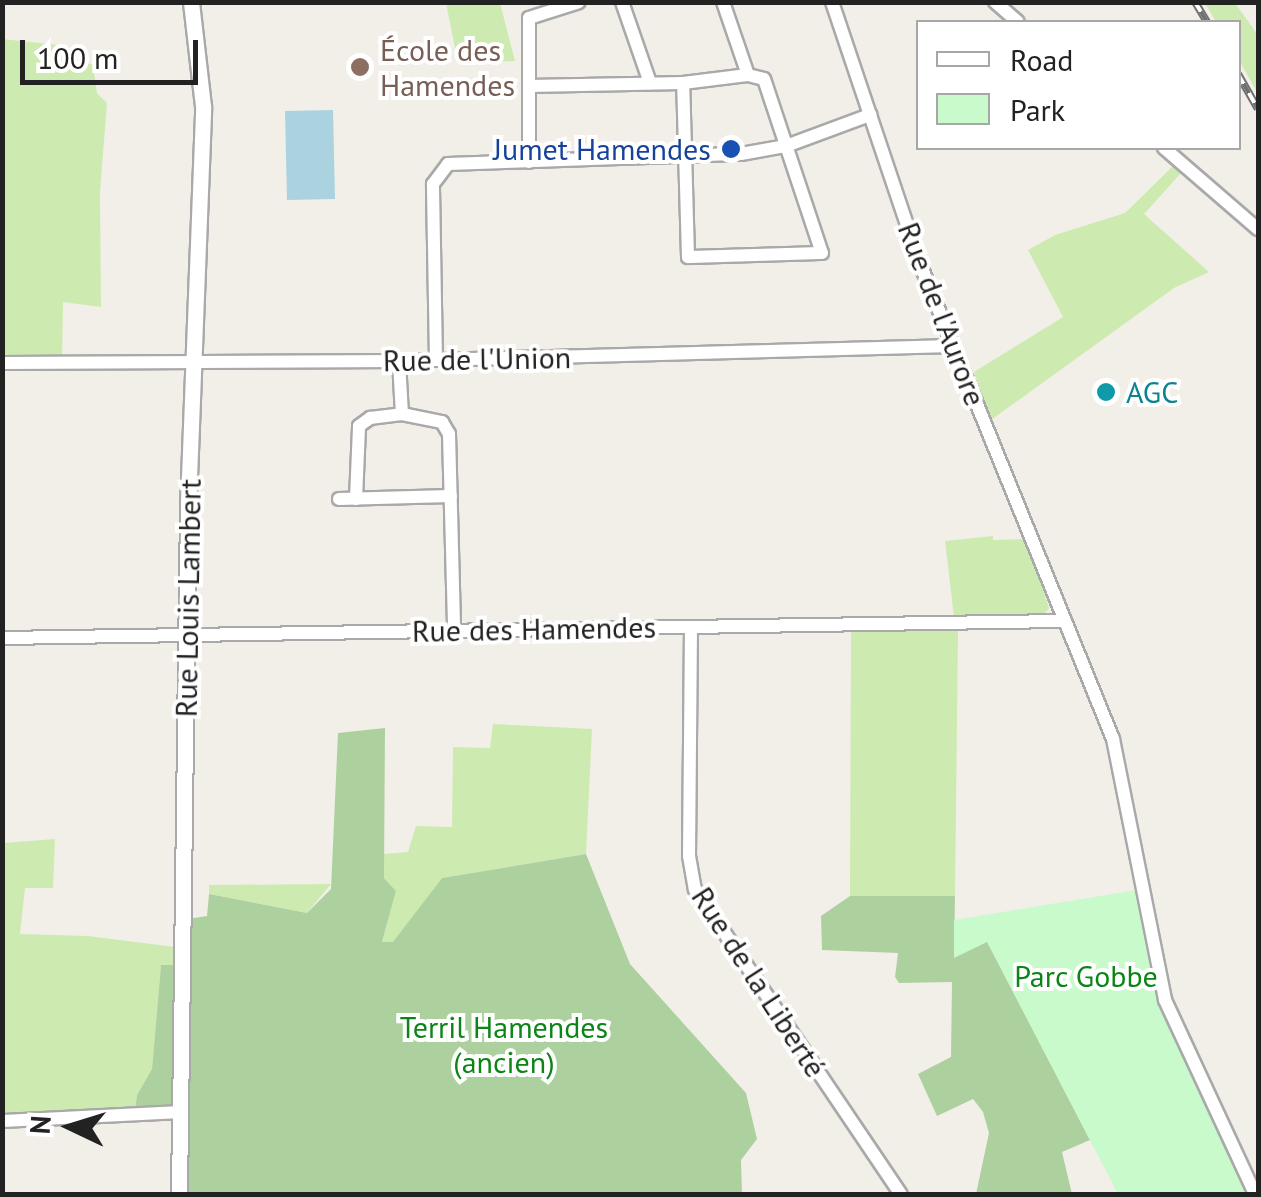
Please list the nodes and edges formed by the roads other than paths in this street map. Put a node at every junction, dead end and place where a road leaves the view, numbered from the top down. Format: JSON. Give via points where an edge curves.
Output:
{"nodes":[{"id":1,"x":191,"y":2,"type":"edge"},
{"id":2,"x":579,"y":2,"type":"edge"},
{"id":3,"x":622,"y":2,"type":"edge"},
{"id":4,"x":724,"y":2,"type":"edge"},
{"id":5,"x":832,"y":2,"type":"edge"},
{"id":6,"x":995,"y":2,"type":"edge"},
{"id":7,"x":1016,"y":20,"type":"edge"},
{"id":8,"x":748,"y":75,"type":"junction"},
{"id":9,"x":684,"y":83,"type":"junction"},
{"id":10,"x":650,"y":84,"type":"junction"},
{"id":11,"x":529,"y":86,"type":"junction"},
{"id":12,"x":870,"y":115,"type":"junction"},
{"id":13,"x":786,"y":146,"type":"junction"},
{"id":14,"x":1166,"y":150,"type":"edge"},
{"id":15,"x":684,"y":158,"type":"junction"},
{"id":16,"x":530,"y":162,"type":"junction"},
{"id":17,"x":1258,"y":229,"type":"edge"},
{"id":18,"x":952,"y":346,"type":"junction"},
{"id":19,"x":436,"y":360,"type":"junction"},
{"id":20,"x":400,"y":361,"type":"junction"},
{"id":21,"x":2,"y":363,"type":"edge"},
{"id":22,"x":192,"y":364,"type":"junction"},
{"id":23,"x":402,"y":414,"type":"junction"},
{"id":24,"x":451,"y":496,"type":"junction"},
{"id":25,"x":356,"y":499,"type":"junction"},
{"id":26,"x":339,"y":500,"type":"dead end"},
{"id":27,"x":1065,"y":621,"type":"junction"},
{"id":28,"x":690,"y":627,"type":"junction"},
{"id":29,"x":454,"y":630,"type":"junction"},
{"id":30,"x":188,"y":636,"type":"junction"},
{"id":31,"x":2,"y":638,"type":"edge"},
{"id":32,"x":180,"y":1112,"type":"junction"},
{"id":33,"x":2,"y":1121,"type":"edge"},
{"id":34,"x":179,"y":1194,"type":"edge"},
{"id":35,"x":901,"y":1194,"type":"edge"},
{"id":36,"x":1255,"y":1194,"type":"edge"}],
"edges":[{"from":1,"to":22,"type":"street","name":"Rue Louis Lambert","via":[[203,106]]},
{"from":2,"to":11,"type":"street","via":[[529,18]]},
{"from":3,"to":10,"type":"street"},
{"from":4,"to":8,"type":"street"},
{"from":5,"to":12,"type":"street","name":"Rue de l'Aurore"},
{"from":6,"to":7,"type":"street"},
{"from":8,"to":9,"type":"street"},
{"from":8,"to":13,"type":"street","via":[[764,79]]},
{"from":9,"to":10,"type":"street"},
{"from":9,"to":15,"type":"street"},
{"from":10,"to":11,"type":"street"},
{"from":11,"to":16,"type":"street"},
{"from":12,"to":13,"type":"street"},
{"from":12,"to":18,"type":"street","name":"Rue de l'Aurore"},
{"from":13,"to":15,"type":"street"},
{"from":13,"to":15,"type":"street","via":[[822,253],[688,256]]},
{"from":14,"to":17,"type":"street"},
{"from":15,"to":16,"type":"street"},
{"from":16,"to":19,"type":"street","via":[[448,164],[438,172]]},
{"from":18,"to":19,"type":"street","name":"Rue de l'Union"},
{"from":18,"to":27,"type":"street","name":"Rue de l'Aurore"},
{"from":19,"to":20,"type":"street","name":"Rue de l'Union"},
{"from":20,"to":22,"type":"street","name":"Rue de l'Union"},
{"from":20,"to":23,"type":"street"},
{"from":21,"to":22,"type":"street","name":"Rue de l'Union"},
{"from":22,"to":30,"type":"street","name":"Rue Louis Lambert"},
{"from":23,"to":24,"type":"street","via":[[442,422],[449,434]]},
{"from":23,"to":25,"type":"street","via":[[359,426]]},
{"from":24,"to":25,"type":"street"},
{"from":24,"to":29,"type":"street"},
{"from":25,"to":26,"type":"street"},
{"from":27,"to":28,"type":"street","name":"Rue des Hamendes"},
{"from":27,"to":36,"type":"street","name":"Rue de l'Aurore","via":[[1113,739],[1165,1000]]},
{"from":28,"to":29,"type":"street","name":"Rue des Hamendes"},
{"from":28,"to":35,"type":"street","name":"Rue de la Liberté","via":[[689,856],[695,889]]},
{"from":29,"to":30,"type":"street","name":"Rue des Hamendes"},
{"from":30,"to":31,"type":"street","name":"Rue des Hamendes"},
{"from":30,"to":32,"type":"street","name":"Rue Louis Lambert"},
{"from":32,"to":33,"type":"street"},
{"from":32,"to":34,"type":"street","name":"Rue Louis Lambert"}]}
